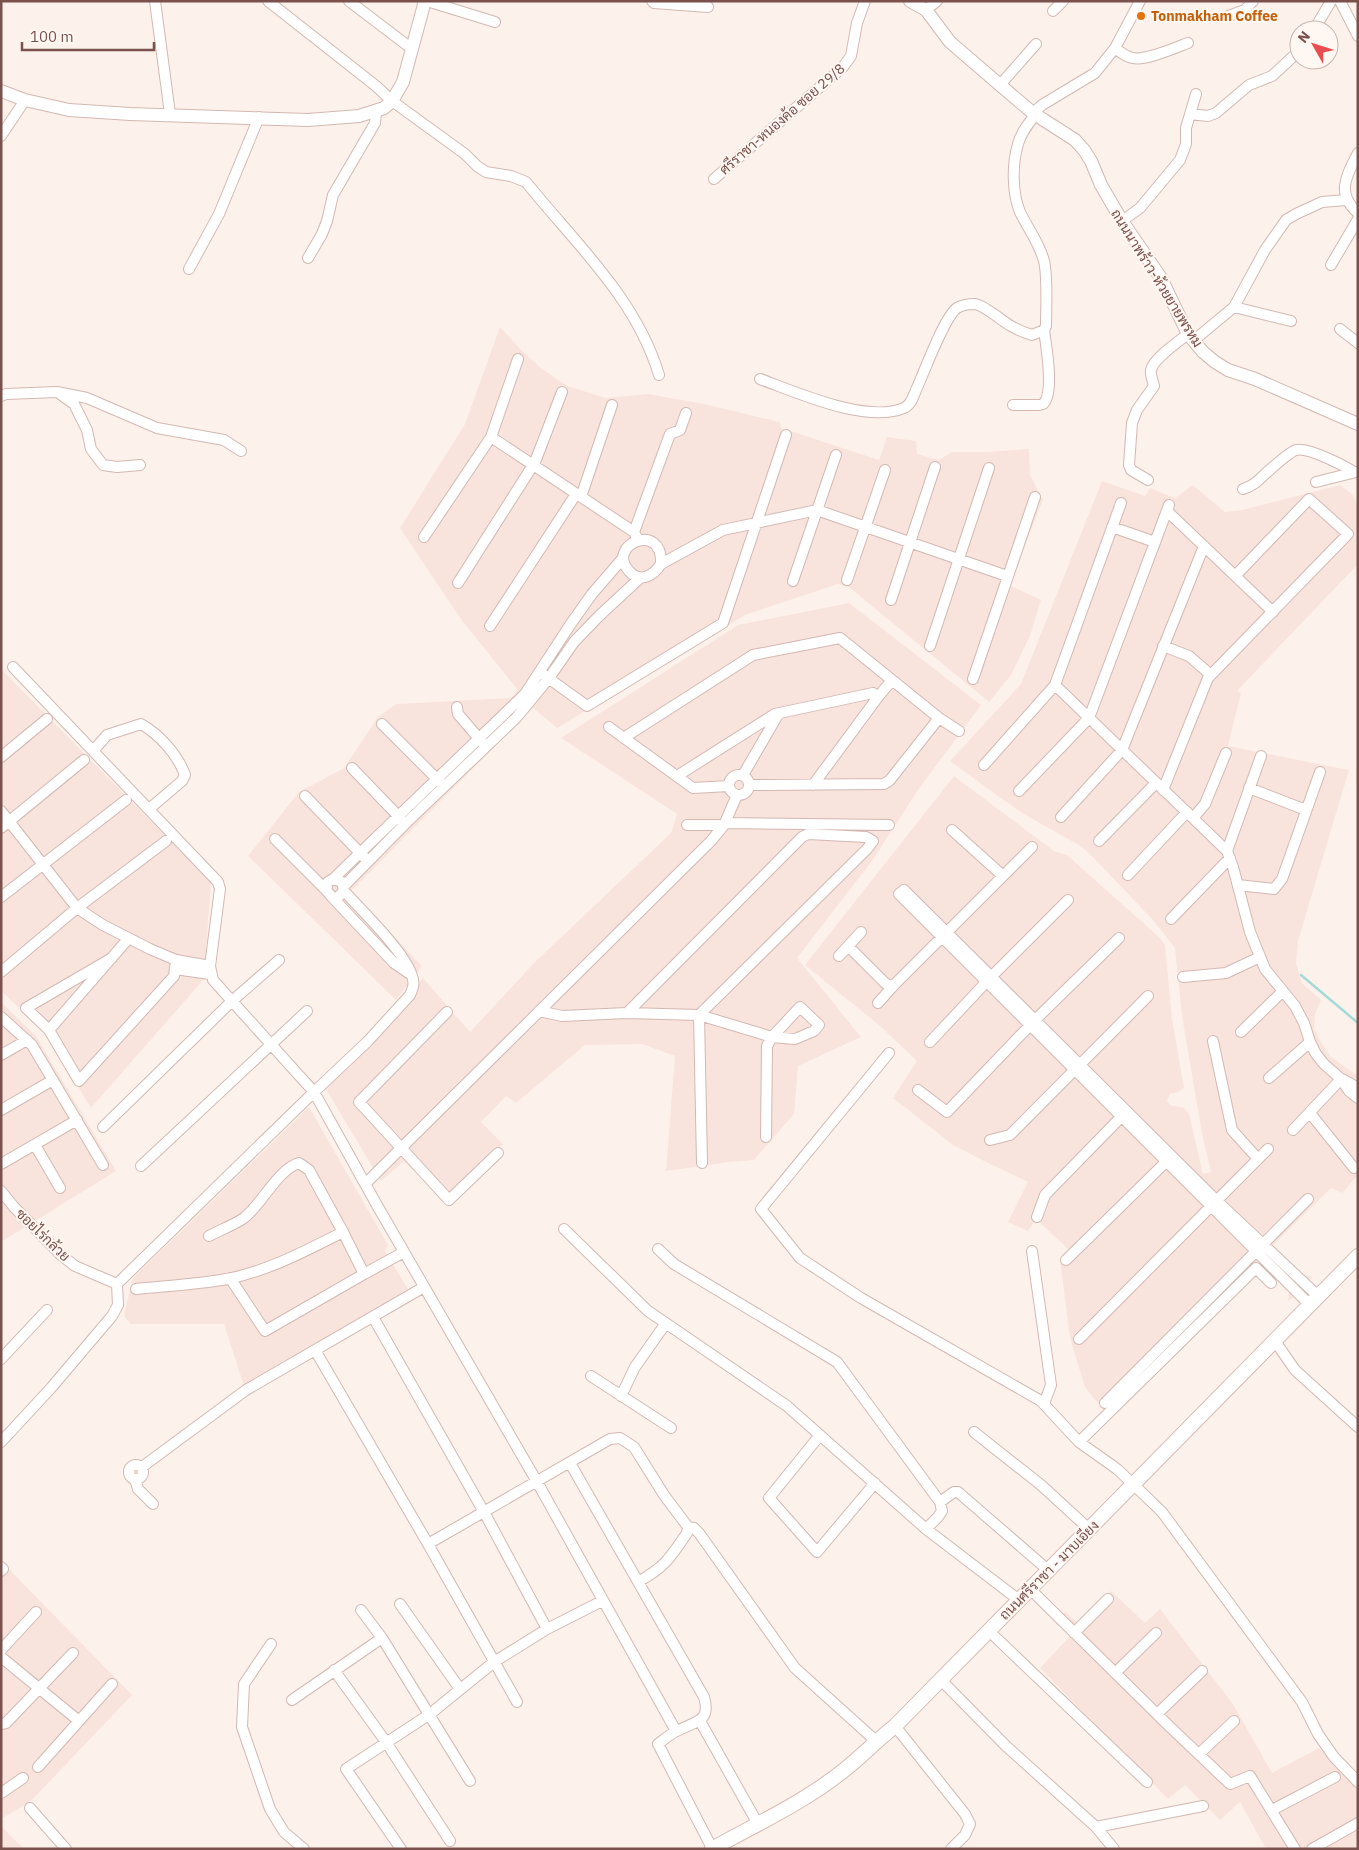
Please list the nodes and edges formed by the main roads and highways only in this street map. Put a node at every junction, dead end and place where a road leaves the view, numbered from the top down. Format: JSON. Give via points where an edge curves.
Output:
{"nodes":[{"id":1,"x":1358,"y":1256,"type":"edge"},
{"id":2,"x":712,"y":1848,"type":"edge"}],
"edges":[{"from":1,"to":2,"type":"main road","name":"ถนนศรีราชา - มาบเอียง","via":[[895,1726],[844,1771],[803,1799]]}]}
